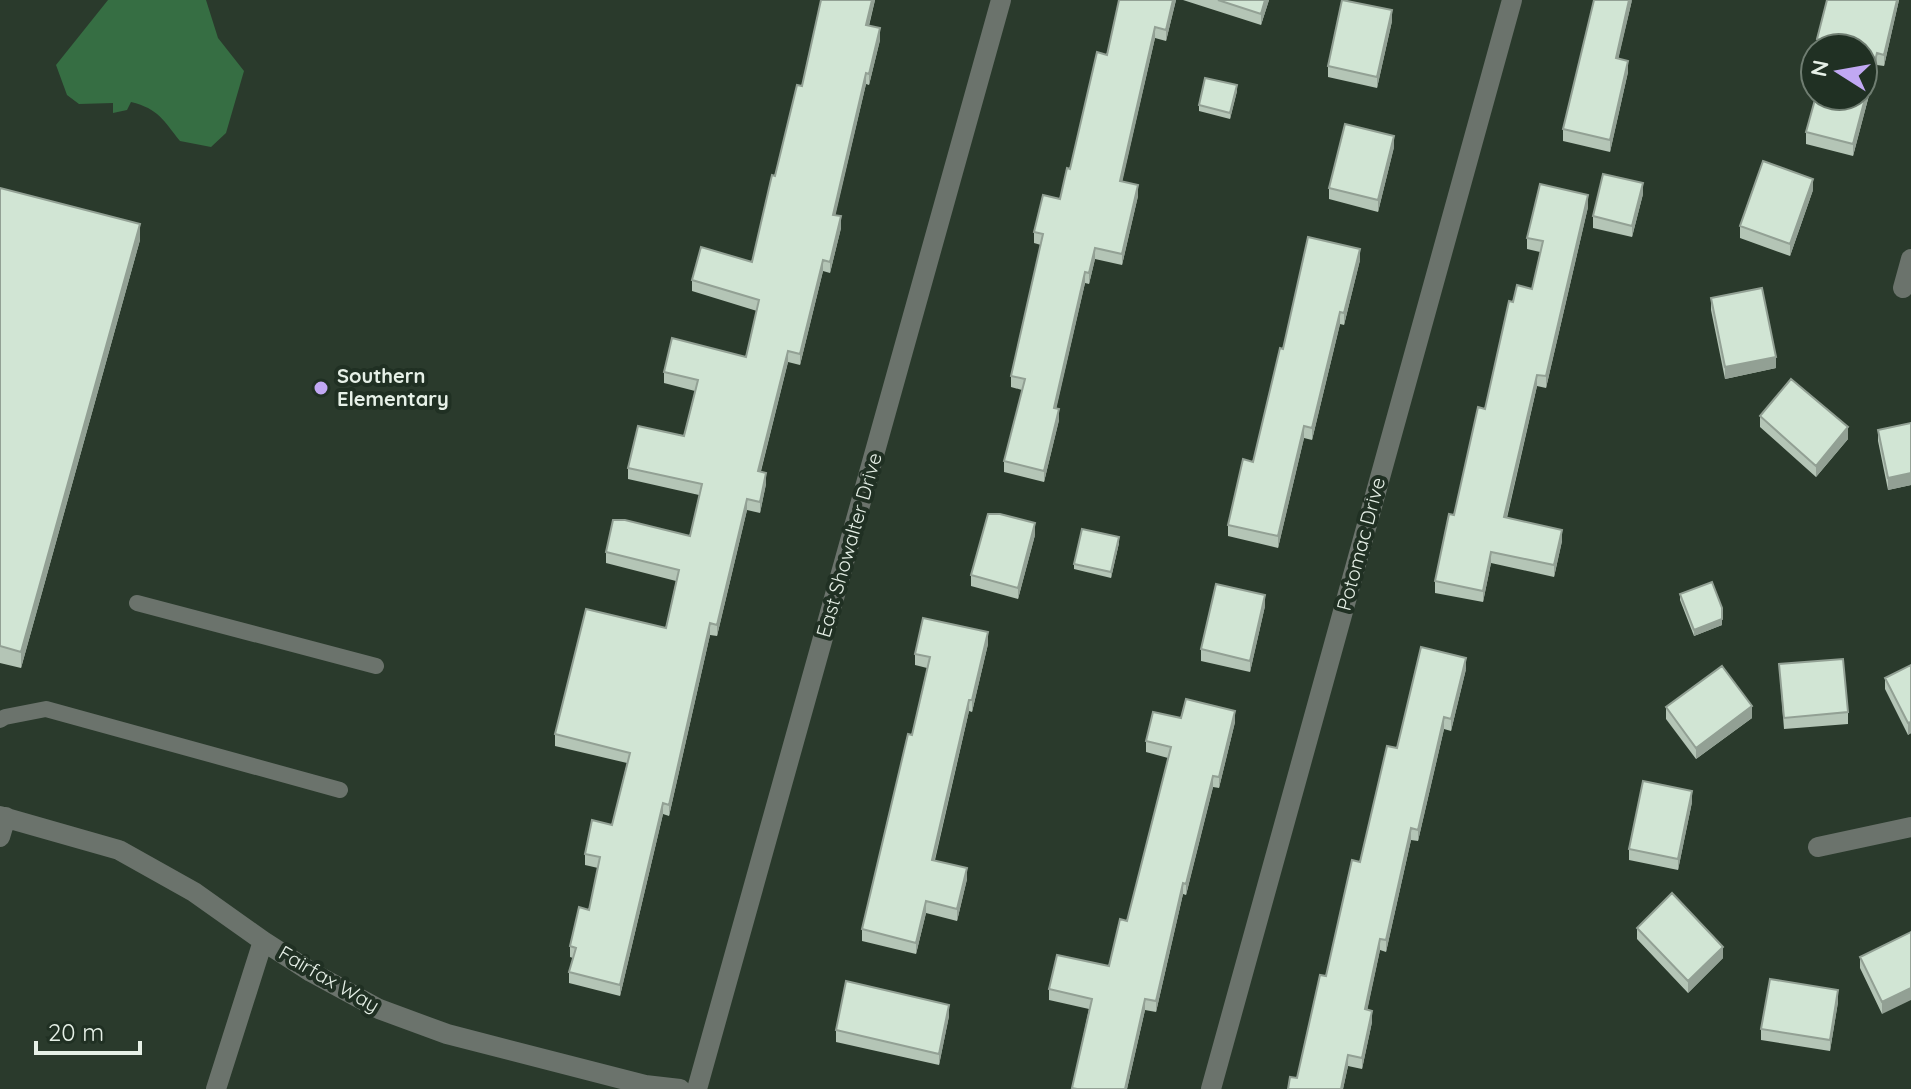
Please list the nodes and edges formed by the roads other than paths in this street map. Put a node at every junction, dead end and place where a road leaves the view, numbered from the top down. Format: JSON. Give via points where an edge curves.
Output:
{"nodes":[{"id":1,"x":1001,"y":0,"type":"edge"},
{"id":2,"x":1512,"y":0,"type":"edge"},
{"id":3,"x":1911,"y":259,"type":"edge"},
{"id":4,"x":1903,"y":288,"type":"dead end"},
{"id":5,"x":137,"y":603,"type":"dead end"},
{"id":6,"x":376,"y":666,"type":"dead end"},
{"id":7,"x":0,"y":720,"type":"edge"},
{"id":8,"x":340,"y":790,"type":"dead end"},
{"id":9,"x":2,"y":824,"type":"edge"},
{"id":10,"x":1911,"y":827,"type":"edge"},
{"id":11,"x":1818,"y":847,"type":"dead end"},
{"id":12,"x":263,"y":941,"type":"junction"},
{"id":13,"x":216,"y":1089,"type":"edge"},
{"id":14,"x":680,"y":1089,"type":"edge"},
{"id":15,"x":697,"y":1089,"type":"edge"},
{"id":16,"x":1211,"y":1089,"type":"edge"}],
"edges":[{"from":1,"to":15,"type":"street","name":"East Showalter Drive"},
{"from":2,"to":16,"type":"street","name":"Potomac Drive"},
{"from":3,"to":4,"type":"street"},
{"from":5,"to":6,"type":"lane"},
{"from":7,"to":8,"type":"lane","via":[[46,709]]},
{"from":9,"to":12,"type":"street","name":"Fairfax Way","via":[[119,850],[194,892]]},
{"from":10,"to":11,"type":"street"},
{"from":12,"to":13,"type":"street"},
{"from":12,"to":14,"type":"street","name":"Fairfax Way","via":[[379,1009],[447,1034],[645,1085]]}]}
